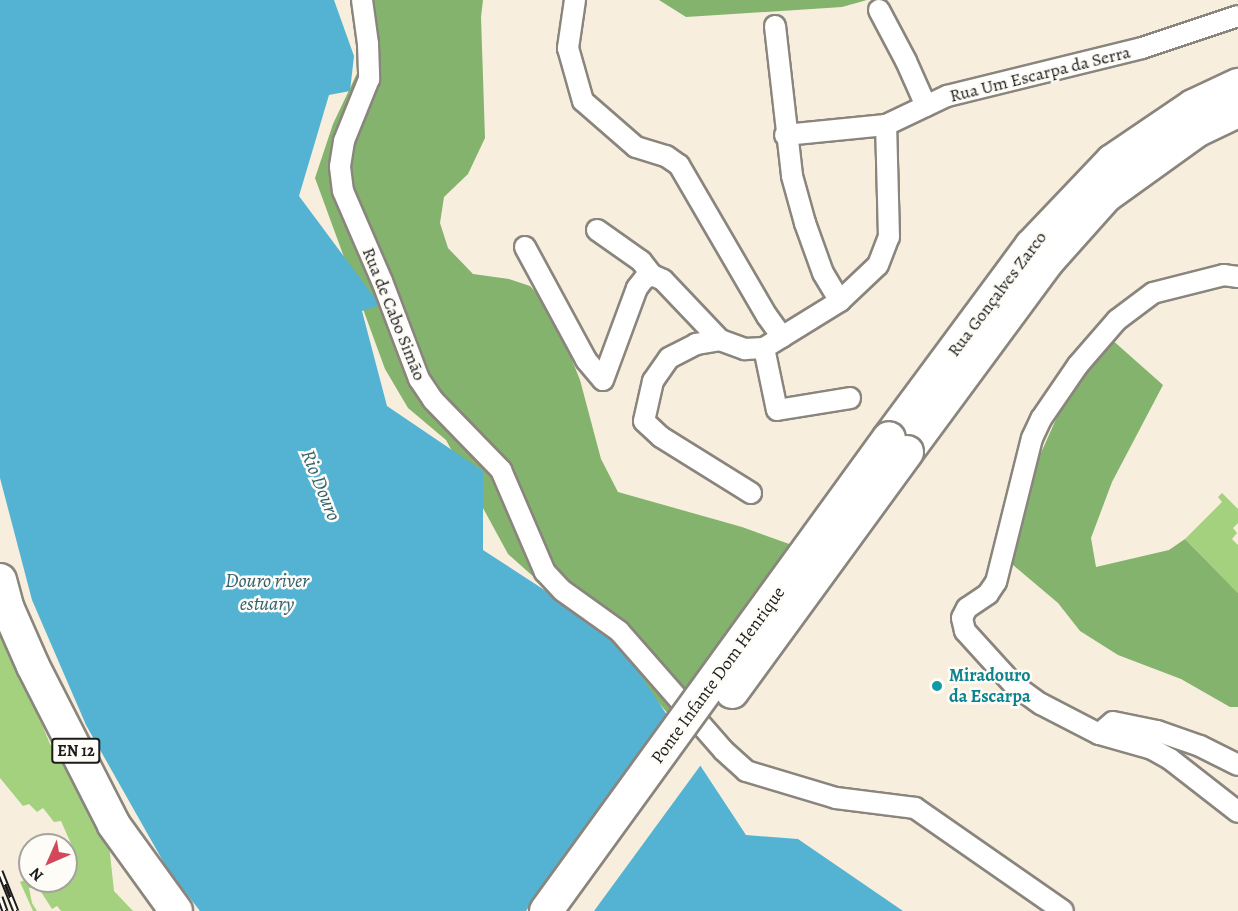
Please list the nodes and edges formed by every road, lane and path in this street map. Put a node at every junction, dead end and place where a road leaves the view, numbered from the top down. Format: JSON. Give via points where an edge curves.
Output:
{"nodes":[{"id":1,"x":362,"y":0,"type":"edge"},
{"id":2,"x":575,"y":0,"type":"edge"},
{"id":3,"x":879,"y":10,"type":"dead end"},
{"id":4,"x":1238,"y":16,"type":"edge"},
{"id":5,"x":774,"y":26,"type":"dead end"},
{"id":6,"x":1238,"y":85,"type":"edge"},
{"id":7,"x":926,"y":106,"type":"junction"},
{"id":8,"x":1238,"y":111,"type":"edge"},
{"id":9,"x":886,"y":125,"type":"junction"},
{"id":10,"x":785,"y":135,"type":"junction"},
{"id":11,"x":597,"y":230,"type":"dead end"},
{"id":12,"x":525,"y":247,"type":"dead end"},
{"id":13,"x":652,"y":275,"type":"junction"},
{"id":14,"x":1238,"y":277,"type":"edge"},
{"id":15,"x":840,"y":301,"type":"junction"},
{"id":16,"x":782,"y":337,"type":"junction"},
{"id":17,"x":720,"y":340,"type":"junction"},
{"id":18,"x":764,"y":348,"type":"junction"},
{"id":19,"x":850,"y":398,"type":"dead end"},
{"id":20,"x":898,"y":445,"type":"junction"},
{"id":21,"x":751,"y":493,"type":"dead end"},
{"id":22,"x":0,"y":580,"type":"edge"},
{"id":23,"x":1098,"y":734,"type":"junction"},
{"id":24,"x":1238,"y":765,"type":"edge"},
{"id":25,"x":1238,"y":812,"type":"edge"},
{"id":26,"x":176,"y":911,"type":"edge"},
{"id":27,"x":546,"y":911,"type":"edge"},
{"id":28,"x":573,"y":911,"type":"edge"},
{"id":29,"x":1063,"y":911,"type":"edge"}],
"edges":[{"from":1,"to":29,"type":"street","name":"Rua de Cabo Simão","via":[[369,79],[342,150],[343,191],[419,379],[433,400],[501,470],[545,572],[557,586],[619,631],[746,771],[837,798],[915,808]]},
{"from":2,"to":16,"type":"street","via":[[568,48],[583,101],[636,147],[666,156],[679,165]]},
{"from":3,"to":7,"type":"street"},
{"from":4,"to":7,"type":"street","name":"Rua Um Escarpa da Serra","via":[[1142,48],[948,96]]},
{"from":5,"to":10,"type":"street"},
{"from":6,"to":20,"type":"main road","name":"Rua Gonçalves Zarco","via":[[1193,106],[1112,161],[1030,246]]},
{"from":7,"to":9,"type":"street","name":"Rua Um Escarpa da Serra"},
{"from":8,"to":20,"type":"main road","name":"Rua Gonçalves Zarco","via":[[1198,130],[1106,196]]},
{"from":9,"to":10,"type":"street","name":"Rua Um Escarpa da Serra"},
{"from":9,"to":15,"type":"street","via":[[889,237],[878,266]]},
{"from":10,"to":15,"type":"street","via":[[804,223],[823,273]]},
{"from":11,"to":13,"type":"street","via":[[641,261]]},
{"from":12,"to":13,"type":"street","via":[[586,360],[603,380],[637,288]]},
{"from":13,"to":17,"type":"street","via":[[663,280]]},
{"from":14,"to":23,"type":"street","via":[[1224,275],[1153,293],[1117,320],[1078,365],[1032,438],[996,582],[988,594],[967,608],[962,618],[965,631],[979,650],[1012,684]]},
{"from":15,"to":16,"type":"street"},
{"from":16,"to":18,"type":"street"},
{"from":17,"to":18,"type":"street","via":[[745,349]]},
{"from":17,"to":21,"type":"street","via":[[696,344],[669,358],[653,381],[644,421],[661,437]]},
{"from":18,"to":19,"type":"street","via":[[777,411]]},
{"from":20,"to":27,"type":"main road","name":"Ponte Infante Dom Henrique","bridge":true},
{"from":20,"to":28,"type":"main road","name":"Ponte Infante Dom Henrique","bridge":true},
{"from":22,"to":26,"type":"main road","number":"EN 12","via":[[33,666],[114,825]]},
{"from":23,"to":24,"type":"street","via":[[1113,722],[1156,731]]},
{"from":23,"to":25,"type":"street","via":[[1161,754]]}]}
